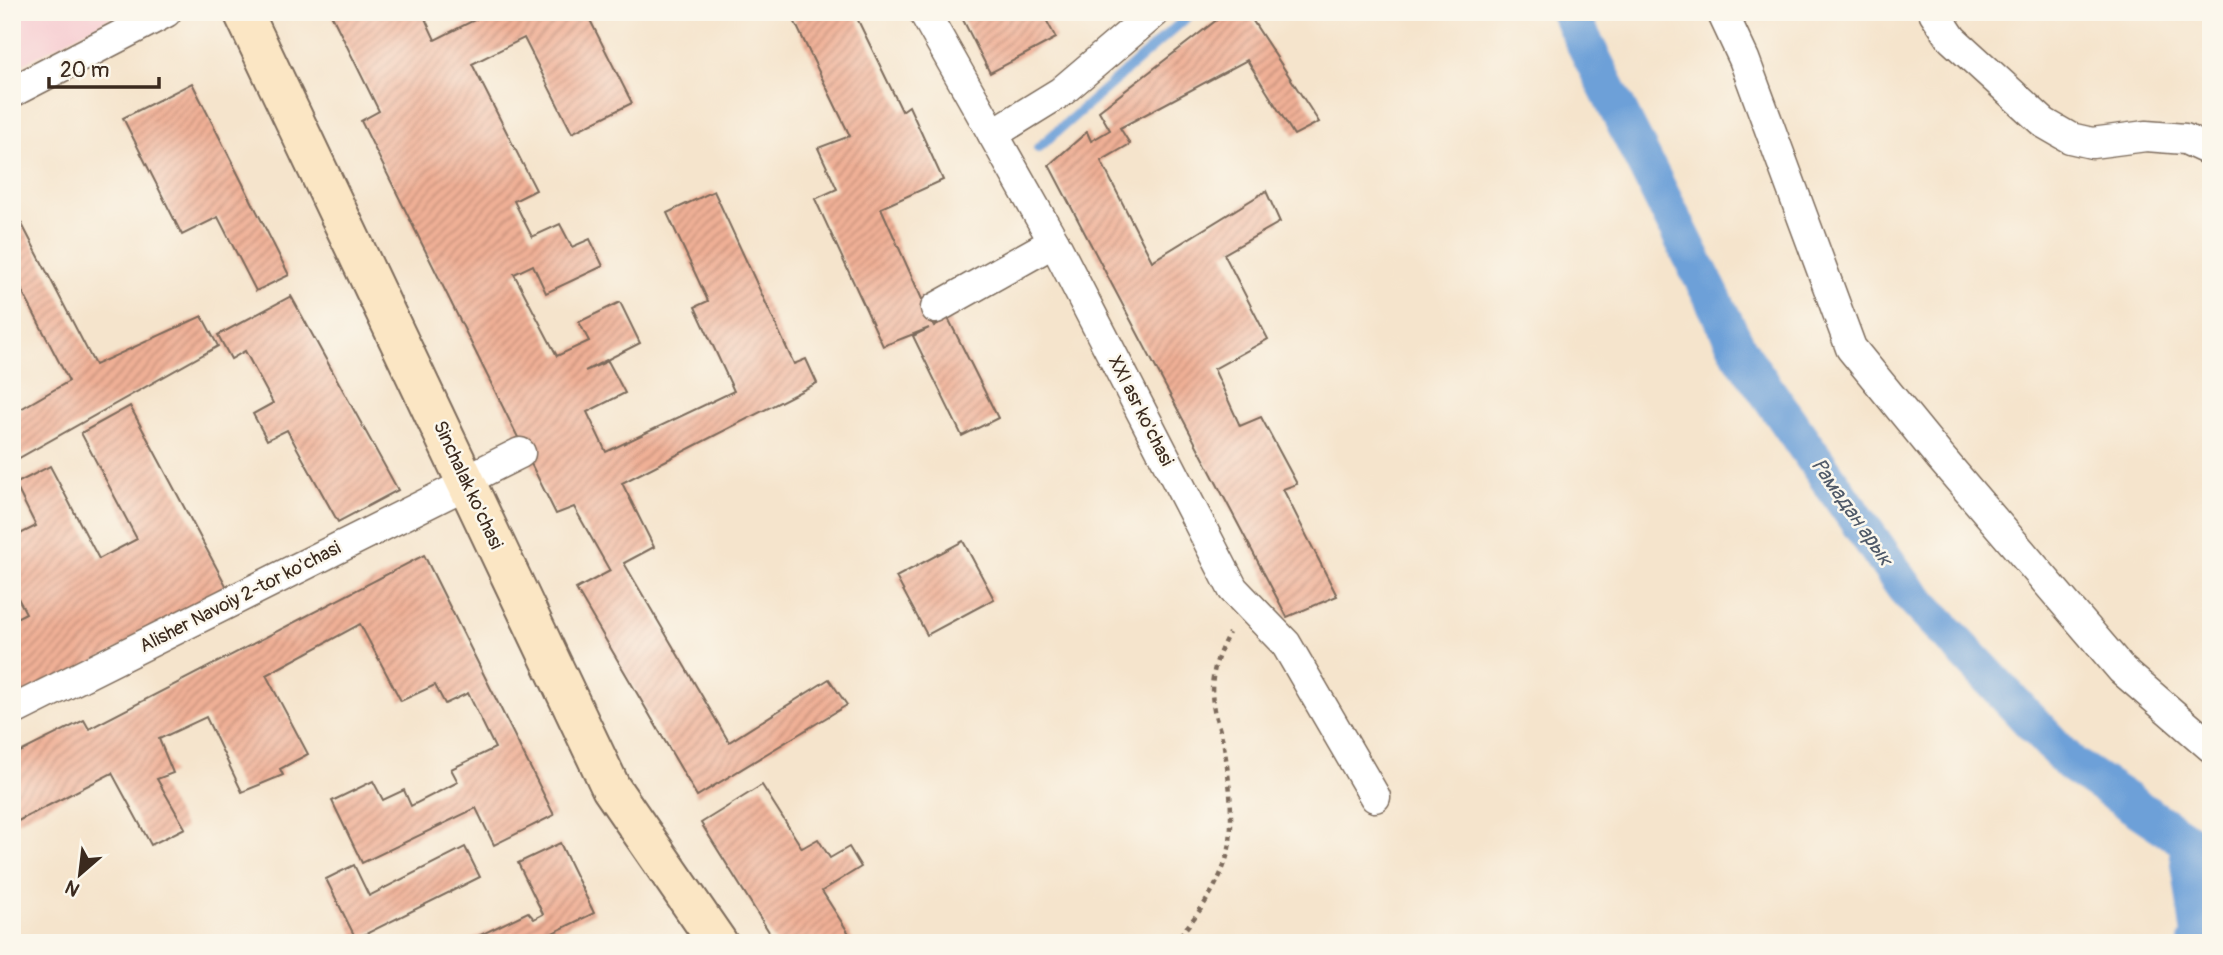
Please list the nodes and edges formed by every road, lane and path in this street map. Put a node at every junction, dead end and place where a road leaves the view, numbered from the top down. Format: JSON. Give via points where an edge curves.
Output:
{"nodes":[{"id":1,"x":166,"y":12,"type":"edge"},
{"id":2,"x":243,"y":12,"type":"edge"},
{"id":3,"x":924,"y":12,"type":"edge"},
{"id":4,"x":1155,"y":12,"type":"edge"},
{"id":5,"x":1723,"y":12,"type":"edge"},
{"id":6,"x":1934,"y":12,"type":"edge"},
{"id":7,"x":12,"y":92,"type":"edge"},
{"id":8,"x":993,"y":134,"type":"junction"},
{"id":9,"x":2211,"y":151,"type":"edge"},
{"id":10,"x":1054,"y":242,"type":"junction"},
{"id":11,"x":936,"y":308,"type":"dead end"},
{"id":12,"x":520,"y":453,"type":"dead end"},
{"id":13,"x":467,"y":481,"type":"junction"},
{"id":14,"x":1233,"y":589,"type":"junction"},
{"id":15,"x":12,"y":711,"type":"edge"},
{"id":16,"x":2211,"y":747,"type":"edge"},
{"id":17,"x":1376,"y":797,"type":"dead end"},
{"id":18,"x":718,"y":943,"type":"edge"},
{"id":19,"x":1173,"y":943,"type":"edge"}],
"edges":[{"from":1,"to":7,"type":"street"},
{"from":2,"to":13,"type":"street","name":"Sinchalak ko'chasi"},
{"from":3,"to":8,"type":"street","name":"XXI asr ko'chasi"},
{"from":4,"to":8,"type":"street","via":[[1061,92]]},
{"from":5,"to":16,"type":"street","via":[[1851,348],[2122,670]]},
{"from":6,"to":9,"type":"street","via":[[1952,39],[2044,123],[2070,138],[2092,143],[2146,136],[2185,139]]},
{"from":8,"to":10,"type":"street","name":"XXI asr ko'chasi"},
{"from":10,"to":11,"type":"street"},
{"from":10,"to":14,"type":"street","name":"XXI asr ko'chasi"},
{"from":12,"to":13,"type":"street","name":"Alisher Navoiy 2-tor ko'chasi"},
{"from":13,"to":15,"type":"street","name":"Alisher Navoiy 2-tor ko'chasi"},
{"from":13,"to":18,"type":"street","name":"Sinchalak ko'chasi","via":[[611,788]]},
{"from":14,"to":17,"type":"street","name":"XXI asr ko'chasi","via":[[1286,644]]},
{"from":14,"to":19,"type":"path","via":[[1242,611],[1215,661],[1210,686],[1224,744],[1230,841],[1214,885]]}]}
